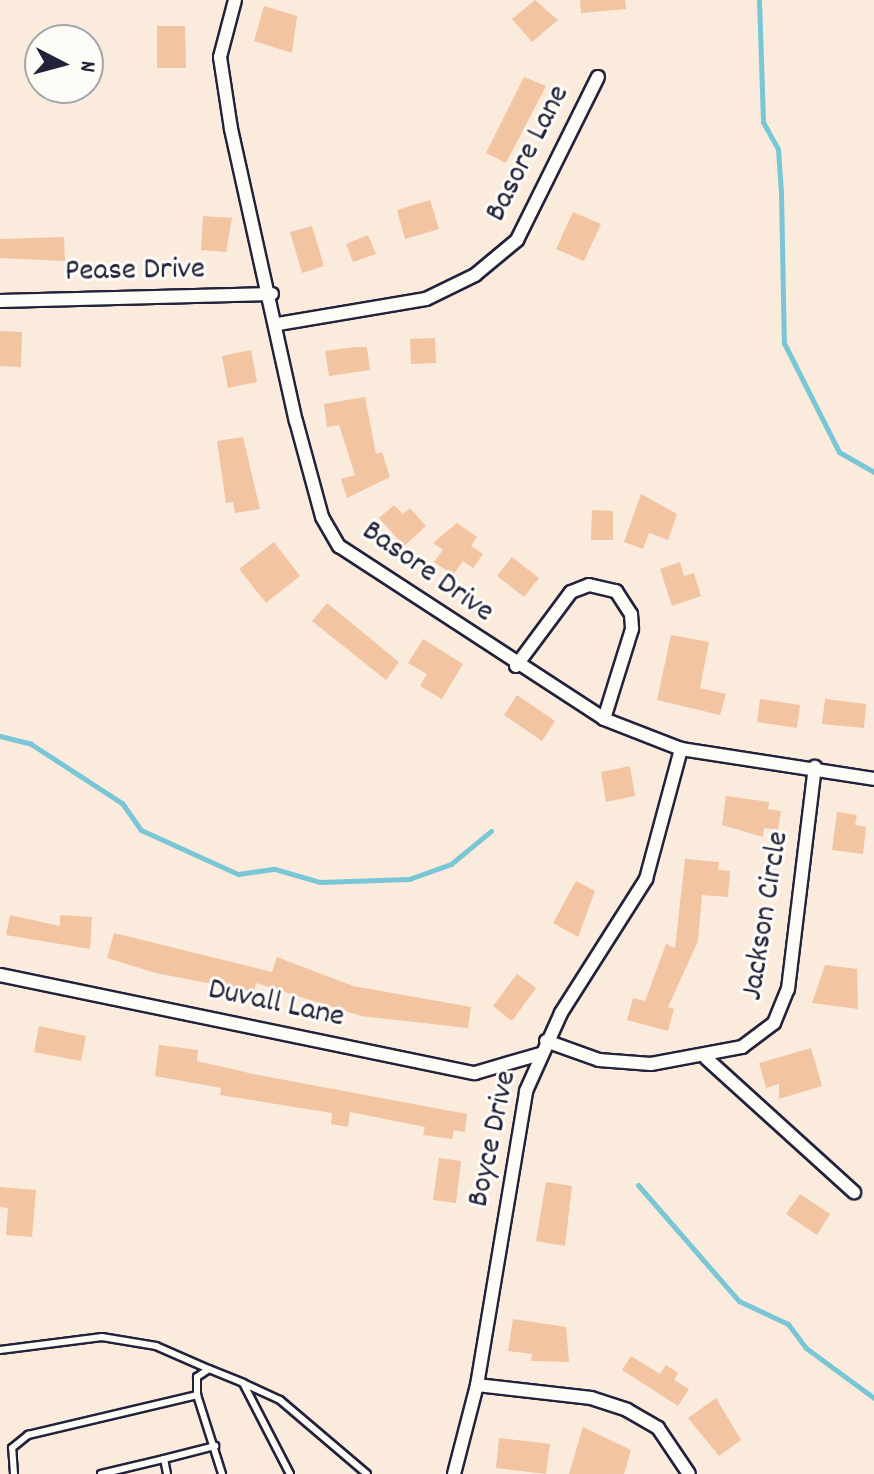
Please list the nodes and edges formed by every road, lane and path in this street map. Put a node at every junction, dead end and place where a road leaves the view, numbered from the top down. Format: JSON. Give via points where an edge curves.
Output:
{"nodes":[{"id":1,"x":235,"y":0,"type":"edge"},
{"id":2,"x":598,"y":77,"type":"dead end"},
{"id":3,"x":272,"y":294,"type":"junction"},
{"id":4,"x":0,"y":301,"type":"edge"},
{"id":5,"x":278,"y":324,"type":"junction"},
{"id":6,"x":516,"y":666,"type":"junction"},
{"id":7,"x":604,"y":719,"type":"junction"},
{"id":8,"x":681,"y":749,"type":"junction"},
{"id":9,"x":815,"y":767,"type":"junction"},
{"id":10,"x":874,"y":779,"type":"edge"},
{"id":11,"x":0,"y":975,"type":"edge"},
{"id":12,"x":546,"y":1041,"type":"junction"},
{"id":13,"x":540,"y":1054,"type":"junction"},
{"id":14,"x":706,"y":1058,"type":"junction"},
{"id":15,"x":854,"y":1192,"type":"dead end"},
{"id":16,"x":0,"y":1350,"type":"edge"},
{"id":17,"x":209,"y":1369,"type":"junction"},
{"id":18,"x":243,"y":1383,"type":"junction"},
{"id":19,"x":477,"y":1385,"type":"junction"},
{"id":20,"x":197,"y":1395,"type":"junction"},
{"id":21,"x":215,"y":1446,"type":"junction"},
{"id":22,"x":164,"y":1459,"type":"junction"},
{"id":23,"x":14,"y":1474,"type":"edge"},
{"id":24,"x":101,"y":1474,"type":"edge"},
{"id":25,"x":167,"y":1474,"type":"edge"},
{"id":26,"x":222,"y":1474,"type":"edge"},
{"id":27,"x":290,"y":1474,"type":"edge"},
{"id":28,"x":367,"y":1474,"type":"edge"},
{"id":29,"x":454,"y":1474,"type":"edge"},
{"id":30,"x":689,"y":1474,"type":"edge"}],
"edges":[{"from":1,"to":3,"type":"street","name":"Basore Drive","via":[[220,57]]},
{"from":2,"to":5,"type":"street","name":"Basore Lane","via":[[517,240],[475,275],[426,299]]},
{"from":3,"to":4,"type":"street","name":"Pease Drive"},
{"from":3,"to":5,"type":"street","name":"Basore Drive"},
{"from":5,"to":6,"type":"street","name":"Basore Drive","via":[[296,421],[322,517],[339,546]]},
{"from":6,"to":7,"type":"street","name":"Basore Drive"},
{"from":6,"to":7,"type":"street","via":[[571,592],[589,585],[616,591],[632,629]]},
{"from":7,"to":8,"type":"street","name":"Basore Drive"},
{"from":8,"to":9,"type":"street","name":"Basore Drive"},
{"from":8,"to":12,"type":"street","name":"Boyce Drive","via":[[646,879]]},
{"from":9,"to":10,"type":"street","name":"Basore Drive"},
{"from":9,"to":14,"type":"street","name":"Jackson Circle","via":[[784,1007],[761,1035]]},
{"from":11,"to":13,"type":"street","name":"Duvall Lane","via":[[475,1073]]},
{"from":12,"to":13,"type":"street","name":"Boyce Drive"},
{"from":12,"to":14,"type":"street","name":"Jackson Circle","via":[[599,1060]]},
{"from":13,"to":19,"type":"street","name":"Boyce Drive","via":[[526,1091]]},
{"from":14,"to":15,"type":"street"},
{"from":16,"to":17,"type":"lane","via":[[102,1337],[156,1346]]},
{"from":17,"to":18,"type":"lane"},
{"from":17,"to":20,"type":"lane","via":[[197,1377]]},
{"from":18,"to":27,"type":"lane"},
{"from":18,"to":28,"type":"lane","via":[[280,1400]]},
{"from":19,"to":29,"type":"street","name":"Boyce Drive"},
{"from":19,"to":30,"type":"street","via":[[591,1398],[627,1410],[658,1428]]},
{"from":20,"to":21,"type":"lane"},
{"from":20,"to":23,"type":"lane","via":[[28,1435],[12,1448]]},
{"from":21,"to":22,"type":"lane"},
{"from":21,"to":26,"type":"lane"},
{"from":22,"to":24,"type":"lane"},
{"from":22,"to":25,"type":"lane"}]}
